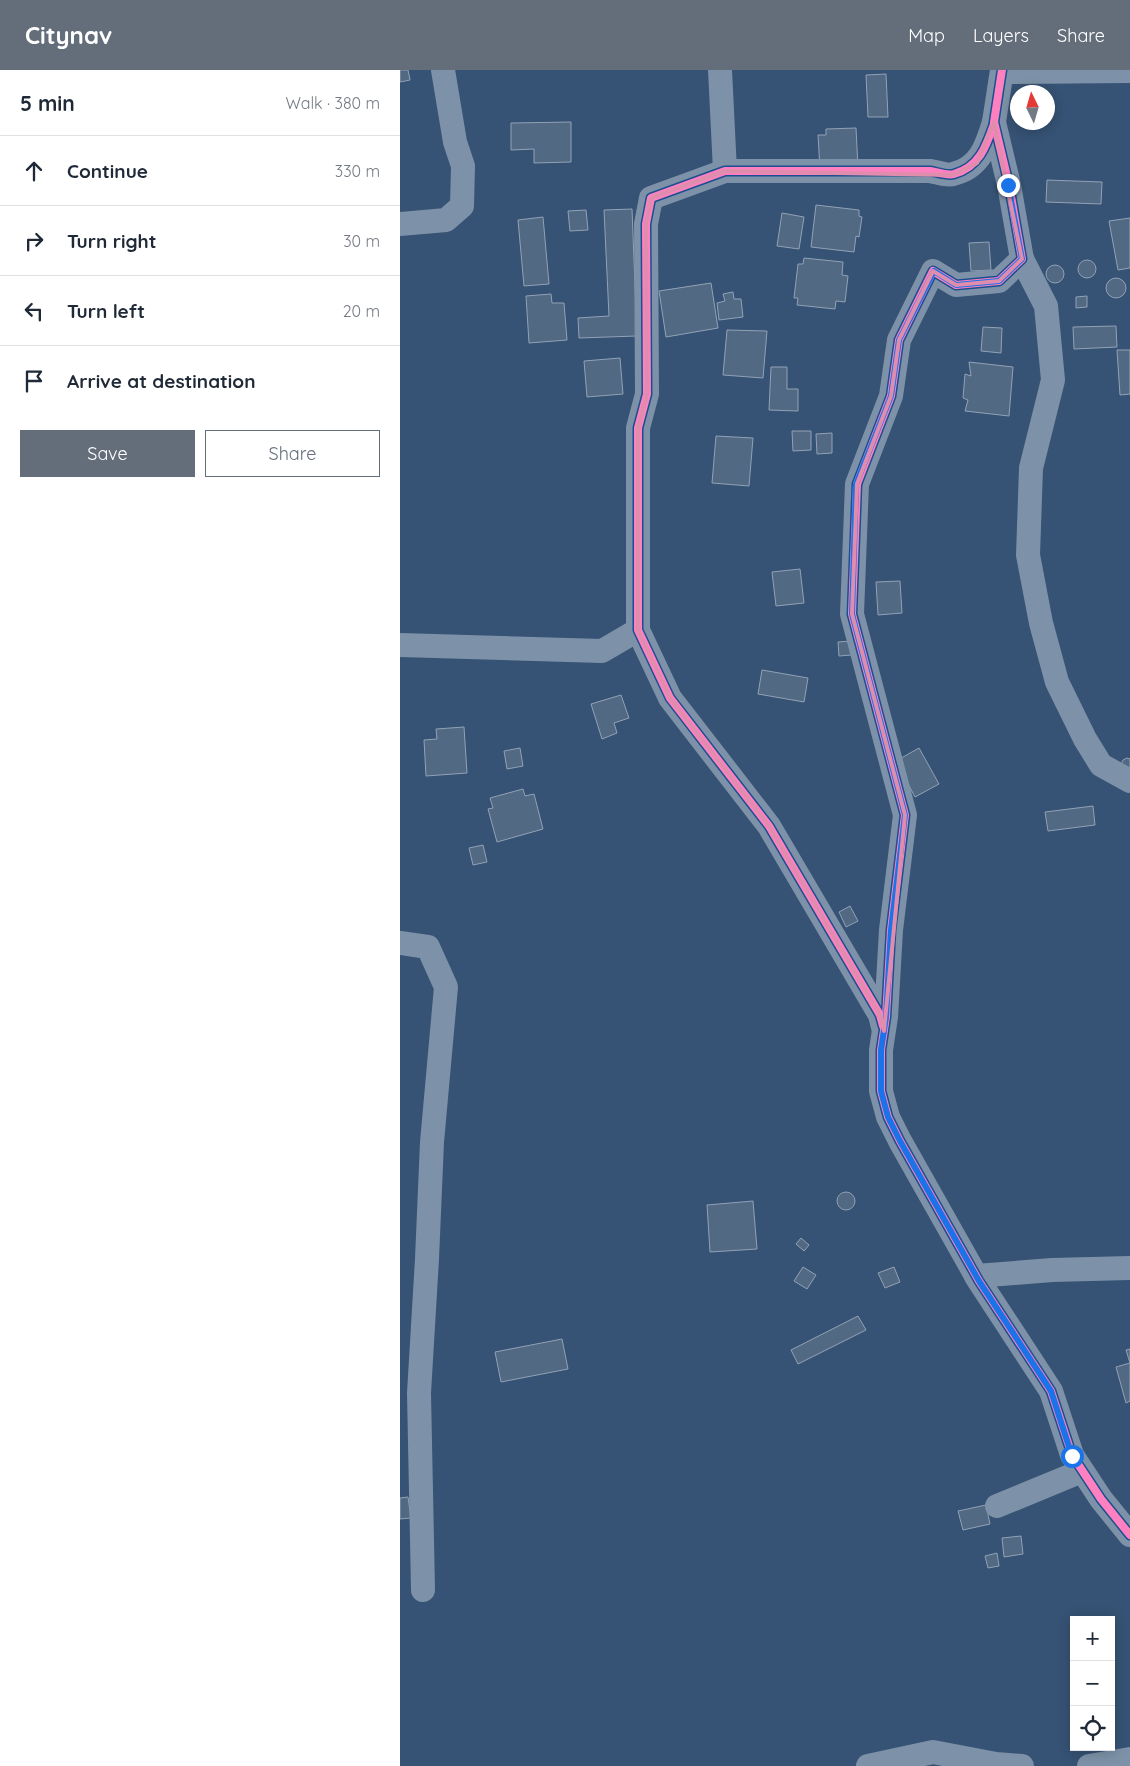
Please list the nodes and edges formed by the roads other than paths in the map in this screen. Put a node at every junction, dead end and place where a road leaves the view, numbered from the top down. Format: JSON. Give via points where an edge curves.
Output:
{"nodes":[{"id":1,"x":443,"y":70,"type":"edge"},
{"id":2,"x":720,"y":70,"type":"edge"},
{"id":3,"x":1002,"y":71,"type":"edge"},
{"id":4,"x":1130,"y":71,"type":"edge"},
{"id":5,"x":994,"y":122,"type":"junction"},
{"id":6,"x":725,"y":171,"type":"junction"},
{"id":7,"x":400,"y":224,"type":"edge"},
{"id":8,"x":1022,"y":259,"type":"junction"},
{"id":9,"x":638,"y":630,"type":"junction"},
{"id":10,"x":400,"y":645,"type":"edge"},
{"id":11,"x":1130,"y":781,"type":"edge"},
{"id":12,"x":400,"y":943,"type":"edge"},
{"id":13,"x":884,"y":1031,"type":"junction"},
{"id":14,"x":1130,"y":1268,"type":"edge"},
{"id":15,"x":976,"y":1276,"type":"junction"},
{"id":16,"x":1082,"y":1470,"type":"junction"},
{"id":17,"x":997,"y":1506,"type":"dead end"},
{"id":18,"x":1130,"y":1535,"type":"edge"},
{"id":19,"x":423,"y":1590,"type":"dead end"},
{"id":20,"x":1130,"y":1760,"type":"edge"},
{"id":21,"x":868,"y":1766,"type":"edge"},
{"id":22,"x":1022,"y":1766,"type":"edge"},
{"id":23,"x":1089,"y":1766,"type":"edge"}],
"edges":[{"from":1,"to":7,"type":"street","via":[[455,142],[463,166],[462,206],[446,220]]},
{"from":2,"to":6,"type":"street"},
{"from":3,"to":4,"type":"street"},
{"from":3,"to":5,"type":"street"},
{"from":5,"to":6,"type":"street","via":[[977,163],[952,174]]},
{"from":5,"to":8,"type":"street"},
{"from":6,"to":9,"type":"street","via":[[651,198],[646,224],[647,394],[638,428]]},
{"from":8,"to":11,"type":"street","via":[[1046,306],[1053,380],[1031,468],[1028,555],[1041,623],[1057,682],[1084,739],[1102,765]]},
{"from":8,"to":13,"type":"street","via":[[999,281],[956,285],[934,271],[899,340],[891,396],[856,484],[852,614],[905,815],[891,930]]},
{"from":9,"to":10,"type":"street","via":[[602,651]]},
{"from":9,"to":13,"type":"street","via":[[670,698],[769,826],[880,1015]]},
{"from":12,"to":19,"type":"street","via":[[428,947],[446,987],[432,1142],[419,1393]]},
{"from":13,"to":15,"type":"street","via":[[880,1074],[888,1117]]},
{"from":14,"to":15,"type":"street"},
{"from":15,"to":16,"type":"street","via":[[1051,1391],[1072,1456]]},
{"from":16,"to":17,"type":"street"},
{"from":16,"to":18,"type":"street"},
{"from":20,"to":23,"type":"street"},
{"from":21,"to":22,"type":"street","via":[[933,1752]]}]}
